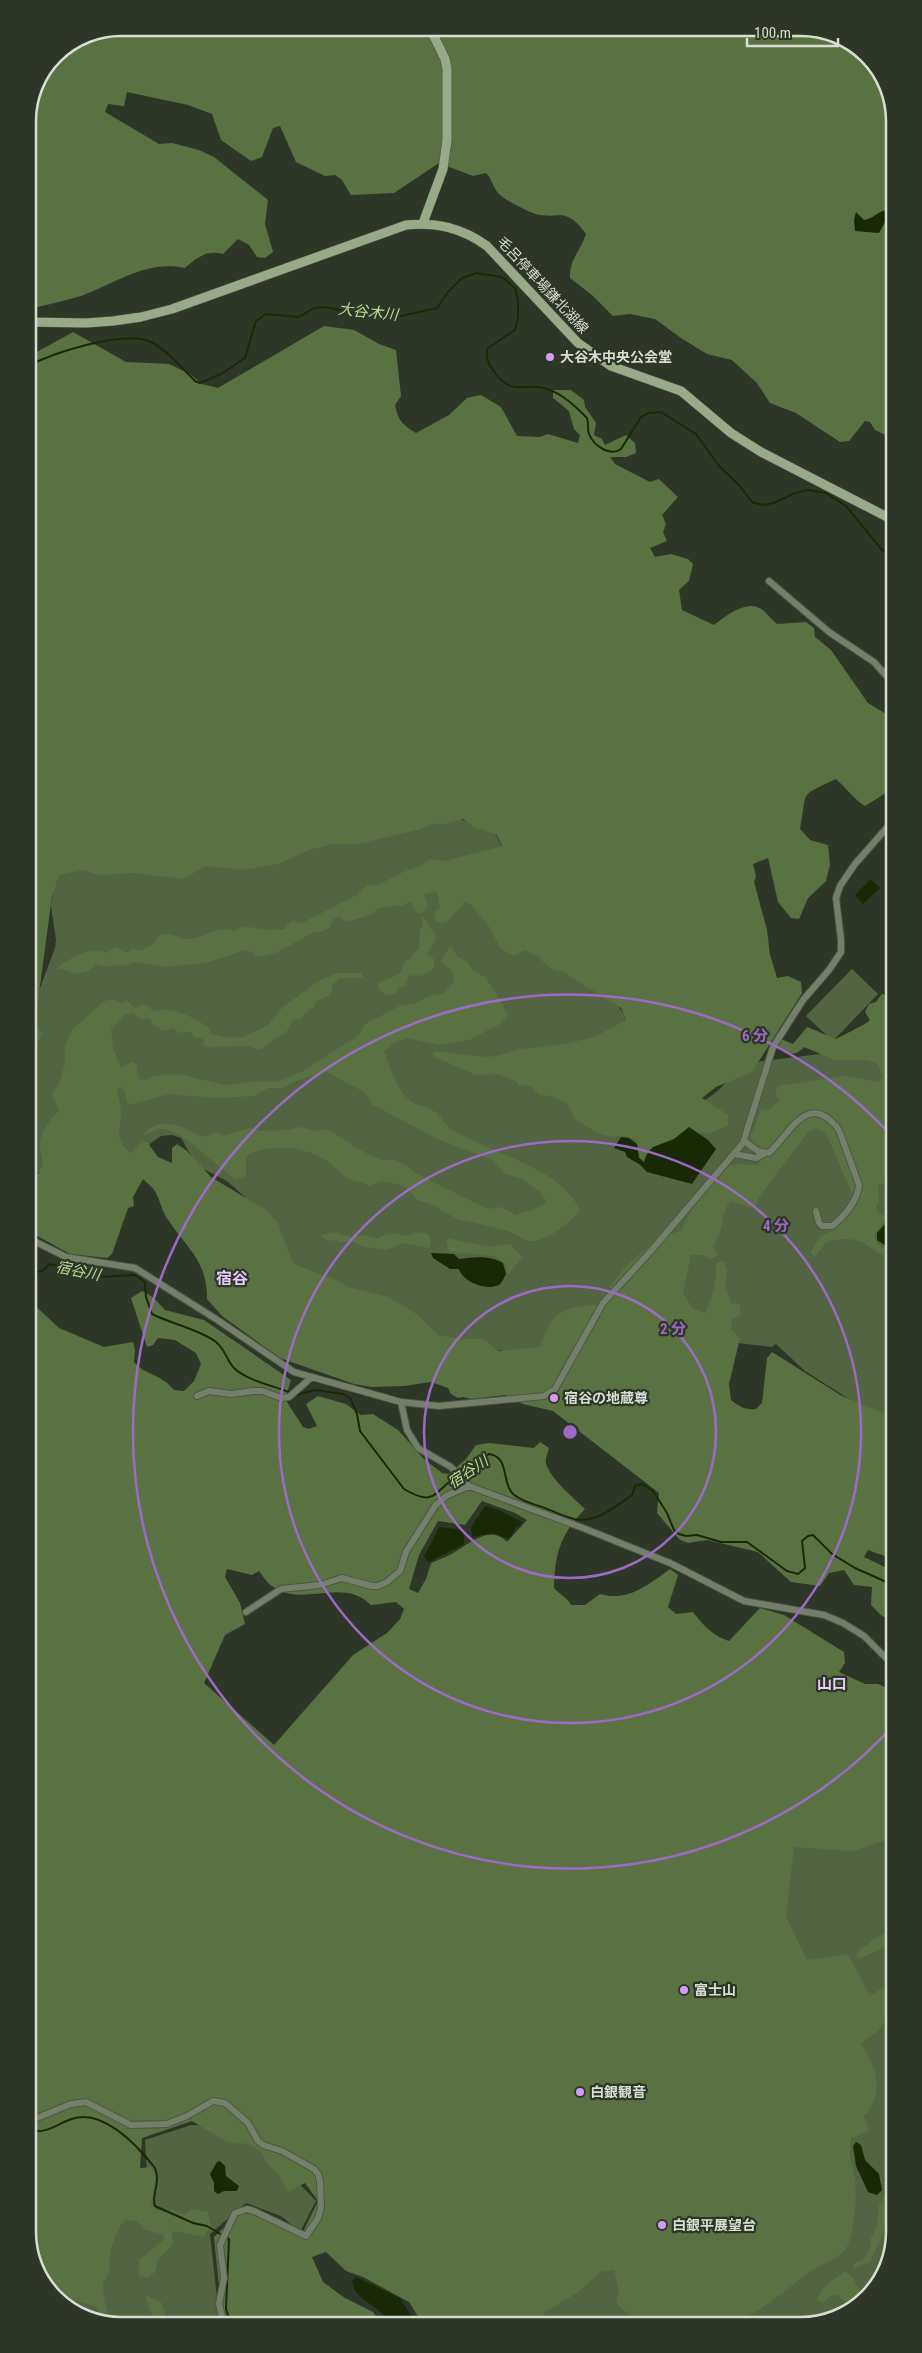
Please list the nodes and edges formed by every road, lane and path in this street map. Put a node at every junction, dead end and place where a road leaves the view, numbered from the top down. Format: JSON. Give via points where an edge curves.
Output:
{"nodes":[{"id":1,"x":434,"y":36,"type":"edge"},
{"id":2,"x":423,"y":224,"type":"junction"},
{"id":3,"x":36,"y":322,"type":"edge"},
{"id":4,"x":886,"y":516,"type":"edge"},
{"id":5,"x":768,"y":581,"type":"dead end"},
{"id":6,"x":885,"y":674,"type":"edge"},
{"id":7,"x":886,"y":829,"type":"edge"},
{"id":8,"x":744,"y":1141,"type":"junction"},
{"id":9,"x":734,"y":1154,"type":"junction"},
{"id":10,"x":764,"y":1154,"type":"junction"},
{"id":11,"x":816,"y":1210,"type":"dead end"},
{"id":12,"x":36,"y":1242,"type":"edge"},
{"id":13,"x":312,"y":1377,"type":"junction"},
{"id":14,"x":197,"y":1396,"type":"dead end"},
{"id":15,"x":401,"y":1402,"type":"junction"},
{"id":16,"x":469,"y":1486,"type":"junction"},
{"id":17,"x":246,"y":1612,"type":"dead end"},
{"id":18,"x":886,"y":1658,"type":"edge"},
{"id":19,"x":36,"y":2118,"type":"edge"},
{"id":20,"x":222,"y":2317,"type":"edge"}],
"edges":[{"from":1,"to":2,"type":"main road","via":[[447,69],[447,140],[443,169]]},
{"from":2,"to":3,"type":"main road","name":"毛呂停車場鎌北湖線","via":[[406,225],[172,310],[141,318],[86,323]]},
{"from":2,"to":4,"type":"main road","name":"毛呂停車場鎌北湖線","via":[[459,229],[487,246],[578,343],[595,356],[624,372],[681,391],[731,433],[755,448]]},
{"from":5,"to":6,"type":"street","via":[[829,632],[874,662]]},
{"from":7,"to":8,"type":"street","via":[[840,886],[836,898],[841,940],[839,956],[803,1000],[773,1047]]},
{"from":8,"to":9,"type":"street"},
{"from":8,"to":10,"type":"street"},
{"from":9,"to":10,"type":"street","via":[[756,1158]]},
{"from":9,"to":15,"type":"street","via":[[603,1303],[555,1389],[544,1396],[457,1405]]},
{"from":10,"to":11,"type":"street","via":[[770,1153],[795,1122],[806,1115],[823,1116],[839,1130],[859,1192],[832,1226],[822,1226]]},
{"from":12,"to":13,"type":"street","via":[[66,1256],[135,1268],[278,1363]]},
{"from":13,"to":14,"type":"street","via":[[289,1397],[262,1391],[231,1394],[209,1391]]},
{"from":13,"to":15,"type":"street"},
{"from":15,"to":16,"type":"street","via":[[408,1430],[418,1448],[450,1467]]},
{"from":16,"to":17,"type":"street","via":[[446,1496],[435,1506],[406,1552],[400,1571],[387,1582],[372,1586],[342,1578],[320,1585],[281,1589]]},
{"from":16,"to":18,"type":"street","via":[[670,1563],[744,1600],[824,1615],[864,1636]]},
{"from":19,"to":20,"type":"street","via":[[71,2104],[86,2102],[131,2125],[166,2124],[218,2101],[232,2107],[248,2123],[263,2146],[314,2169],[320,2181],[320,2208],[318,2218],[306,2236],[254,2210],[235,2213],[230,2220],[220,2245],[224,2278],[219,2304]]}]}
